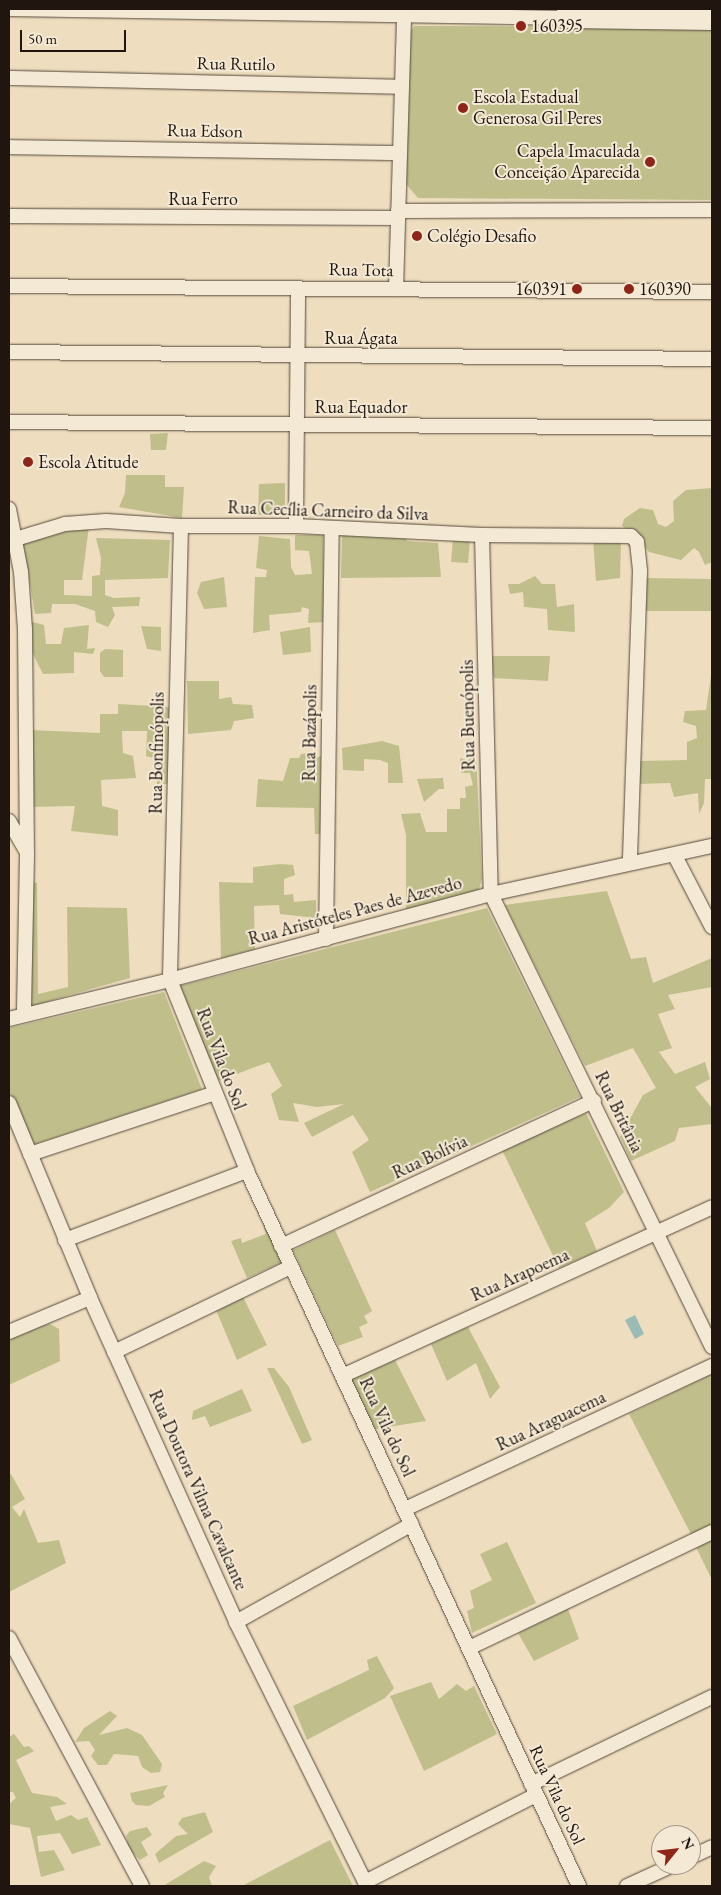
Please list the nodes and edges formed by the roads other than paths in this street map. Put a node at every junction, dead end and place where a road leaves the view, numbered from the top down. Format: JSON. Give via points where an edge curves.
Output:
{"nodes":[{"id":1,"x":9,"y":9,"type":"edge"},
{"id":2,"x":567,"y":13,"type":"edge"},
{"id":3,"x":404,"y":16,"type":"junction"},
{"id":4,"x":712,"y":20,"type":"edge"},
{"id":5,"x":9,"y":78,"type":"edge"},
{"id":6,"x":402,"y":87,"type":"junction"},
{"id":7,"x":9,"y":148,"type":"edge"},
{"id":8,"x":400,"y":153,"type":"junction"},
{"id":9,"x":712,"y":210,"type":"edge"},
{"id":10,"x":398,"y":214,"type":"junction"},
{"id":11,"x":9,"y":216,"type":"edge"},
{"id":12,"x":9,"y":286,"type":"edge"},
{"id":13,"x":298,"y":288,"type":"junction"},
{"id":14,"x":396,"y":289,"type":"junction"},
{"id":15,"x":712,"y":292,"type":"edge"},
{"id":16,"x":9,"y":352,"type":"edge"},
{"id":17,"x":296,"y":356,"type":"junction"},
{"id":18,"x":712,"y":359,"type":"edge"},
{"id":19,"x":9,"y":422,"type":"edge"},
{"id":20,"x":296,"y":425,"type":"junction"},
{"id":21,"x":712,"y":428,"type":"edge"},
{"id":22,"x":9,"y":509,"type":"edge"},
{"id":23,"x":181,"y":526,"type":"junction"},
{"id":24,"x":296,"y":526,"type":"junction"},
{"id":25,"x":332,"y":528,"type":"junction"},
{"id":26,"x":482,"y":535,"type":"junction"},
{"id":27,"x":12,"y":540,"type":"edge"},
{"id":28,"x":9,"y":821,"type":"edge"},
{"id":29,"x":712,"y":846,"type":"edge"},
{"id":30,"x":27,"y":854,"type":"junction"},
{"id":31,"x":675,"y":856,"type":"junction"},
{"id":32,"x":630,"y":862,"type":"junction"},
{"id":33,"x":492,"y":894,"type":"junction"},
{"id":34,"x":712,"y":927,"type":"edge"},
{"id":35,"x":326,"y":939,"type":"junction"},
{"id":36,"x":170,"y":980,"type":"junction"},
{"id":37,"x":24,"y":1015,"type":"junction"},
{"id":38,"x":9,"y":1019,"type":"edge"},
{"id":39,"x":214,"y":1094,"type":"junction"},
{"id":40,"x":594,"y":1101,"type":"junction"},
{"id":41,"x":9,"y":1103,"type":"edge"},
{"id":42,"x":30,"y":1154,"type":"junction"},
{"id":43,"x":247,"y":1171,"type":"junction"},
{"id":44,"x":712,"y":1207,"type":"edge"},
{"id":45,"x":657,"y":1234,"type":"junction"},
{"id":46,"x":65,"y":1240,"type":"junction"},
{"id":47,"x":281,"y":1246,"type":"junction"},
{"id":48,"x":291,"y":1267,"type":"junction"},
{"id":49,"x":90,"y":1298,"type":"junction"},
{"id":50,"x":10,"y":1328,"type":"edge"},
{"id":51,"x":712,"y":1347,"type":"edge"},
{"id":52,"x":114,"y":1352,"type":"junction"},
{"id":53,"x":712,"y":1366,"type":"edge"},
{"id":54,"x":342,"y":1376,"type":"junction"},
{"id":55,"x":405,"y":1509,"type":"junction"},
{"id":56,"x":412,"y":1524,"type":"junction"},
{"id":57,"x":712,"y":1532,"type":"edge"},
{"id":58,"x":236,"y":1622,"type":"junction"},
{"id":59,"x":9,"y":1638,"type":"edge"},
{"id":60,"x":469,"y":1648,"type":"junction"},
{"id":61,"x":712,"y":1697,"type":"edge"},
{"id":62,"x":534,"y":1789,"type":"junction"},
{"id":63,"x":651,"y":1875,"type":"edge"},
{"id":64,"x":366,"y":1884,"type":"edge"},
{"id":65,"x":142,"y":1886,"type":"edge"},
{"id":66,"x":579,"y":1886,"type":"edge"},
{"id":67,"x":627,"y":1886,"type":"edge"}],
"edges":[{"from":1,"to":3,"type":"street"},
{"from":2,"to":3,"type":"street"},
{"from":2,"to":4,"type":"street"},
{"from":3,"to":6,"type":"street"},
{"from":5,"to":6,"type":"street","name":"Rua Rutilo"},
{"from":6,"to":8,"type":"street"},
{"from":7,"to":8,"type":"street","name":"Rua Edson"},
{"from":8,"to":10,"type":"street"},
{"from":9,"to":10,"type":"street","name":"Rua Ferro"},
{"from":10,"to":11,"type":"street","name":"Rua Ferro"},
{"from":10,"to":14,"type":"street"},
{"from":12,"to":13,"type":"street","name":"Rua Tota"},
{"from":13,"to":14,"type":"street","name":"Rua Tota"},
{"from":13,"to":17,"type":"street"},
{"from":14,"to":15,"type":"street","name":"Rua Tota"},
{"from":16,"to":17,"type":"street","name":"Rua Ágata"},
{"from":17,"to":18,"type":"street","name":"Rua Ágata"},
{"from":17,"to":20,"type":"street"},
{"from":19,"to":20,"type":"street","name":"Rua Equador"},
{"from":20,"to":21,"type":"street","name":"Rua Equador"},
{"from":20,"to":24,"type":"street"},
{"from":22,"to":27,"type":"street"},
{"from":23,"to":24,"type":"street","name":"Rua Cecília Carneiro da Silva"},
{"from":23,"to":27,"type":"street","name":"Rua Cecília Carneiro da Silva","via":[[106,521],[65,524]]},
{"from":23,"to":36,"type":"street","name":"Rua Bonfinópolis"},
{"from":24,"to":25,"type":"street","name":"Rua Cecília Carneiro da Silva"},
{"from":25,"to":26,"type":"street","name":"Rua Cecília Carneiro da Silva"},
{"from":25,"to":35,"type":"street","name":"Rua Bazápolis"},
{"from":26,"to":32,"type":"street","name":"Rua Cecília Carneiro da Silva","via":[[622,533],[631,536],[639,550]]},
{"from":26,"to":33,"type":"street","name":"Rua Buenópolis"},
{"from":27,"to":30,"type":"street","via":[[25,628]]},
{"from":28,"to":30,"type":"street"},
{"from":29,"to":31,"type":"street","name":"Rua Aristóteles Paes de Azevedo"},
{"from":30,"to":37,"type":"street"},
{"from":31,"to":32,"type":"street","name":"Rua Aristóteles Paes de Azevedo"},
{"from":31,"to":34,"type":"street"},
{"from":32,"to":33,"type":"street","name":"Rua Aristóteles Paes de Azevedo"},
{"from":33,"to":35,"type":"street","name":"Rua Aristóteles Paes de Azevedo"},
{"from":33,"to":40,"type":"street","name":"Rua Britânia"},
{"from":35,"to":36,"type":"street","name":"Rua Aristóteles Paes de Azevedo"},
{"from":36,"to":37,"type":"street","name":"Rua Aristóteles Paes de Azevedo"},
{"from":36,"to":39,"type":"street","name":"Rua Vila do Sol"},
{"from":37,"to":38,"type":"street","name":"Rua Aristóteles Paes de Azevedo"},
{"from":39,"to":42,"type":"street"},
{"from":39,"to":43,"type":"street","name":"Rua Vila do Sol"},
{"from":40,"to":45,"type":"street","name":"Rua Britânia"},
{"from":40,"to":47,"type":"street","name":"Rua Bolívia"},
{"from":41,"to":42,"type":"street","name":"Rua Doutora Vilma Cavalcante"},
{"from":42,"to":46,"type":"street","name":"Rua Doutora Vilma Cavalcante"},
{"from":43,"to":46,"type":"street"},
{"from":43,"to":47,"type":"street","name":"Rua Vila do Sol"},
{"from":44,"to":45,"type":"street","name":"Rua Arapoema"},
{"from":45,"to":51,"type":"street","name":"Rua Britânia"},
{"from":45,"to":54,"type":"street","name":"Rua Arapoema"},
{"from":46,"to":49,"type":"street","name":"Rua Doutora Vilma Cavalcante"},
{"from":47,"to":48,"type":"street","name":"Rua Vila do Sol"},
{"from":48,"to":52,"type":"street"},
{"from":48,"to":54,"type":"street","name":"Rua Vila do Sol"},
{"from":49,"to":50,"type":"street"},
{"from":49,"to":52,"type":"street","name":"Rua Doutora Vilma Cavalcante"},
{"from":52,"to":58,"type":"street","name":"Rua Doutora Vilma Cavalcante"},
{"from":53,"to":55,"type":"street","name":"Rua Araguacema"},
{"from":54,"to":55,"type":"street","name":"Rua Vila do Sol"},
{"from":55,"to":56,"type":"street","name":"Rua Vila do Sol"},
{"from":56,"to":58,"type":"street"},
{"from":56,"to":60,"type":"street","name":"Rua Vila do Sol"},
{"from":57,"to":60,"type":"street"},
{"from":58,"to":64,"type":"street","name":"Rua Doutora Vilma Cavalcante"},
{"from":59,"to":65,"type":"street"},
{"from":60,"to":62,"type":"street","name":"Rua Vila do Sol"},
{"from":61,"to":62,"type":"street"},
{"from":62,"to":64,"type":"street"},
{"from":62,"to":66,"type":"street","name":"Rua Vila do Sol"},
{"from":63,"to":67,"type":"street"}]}
